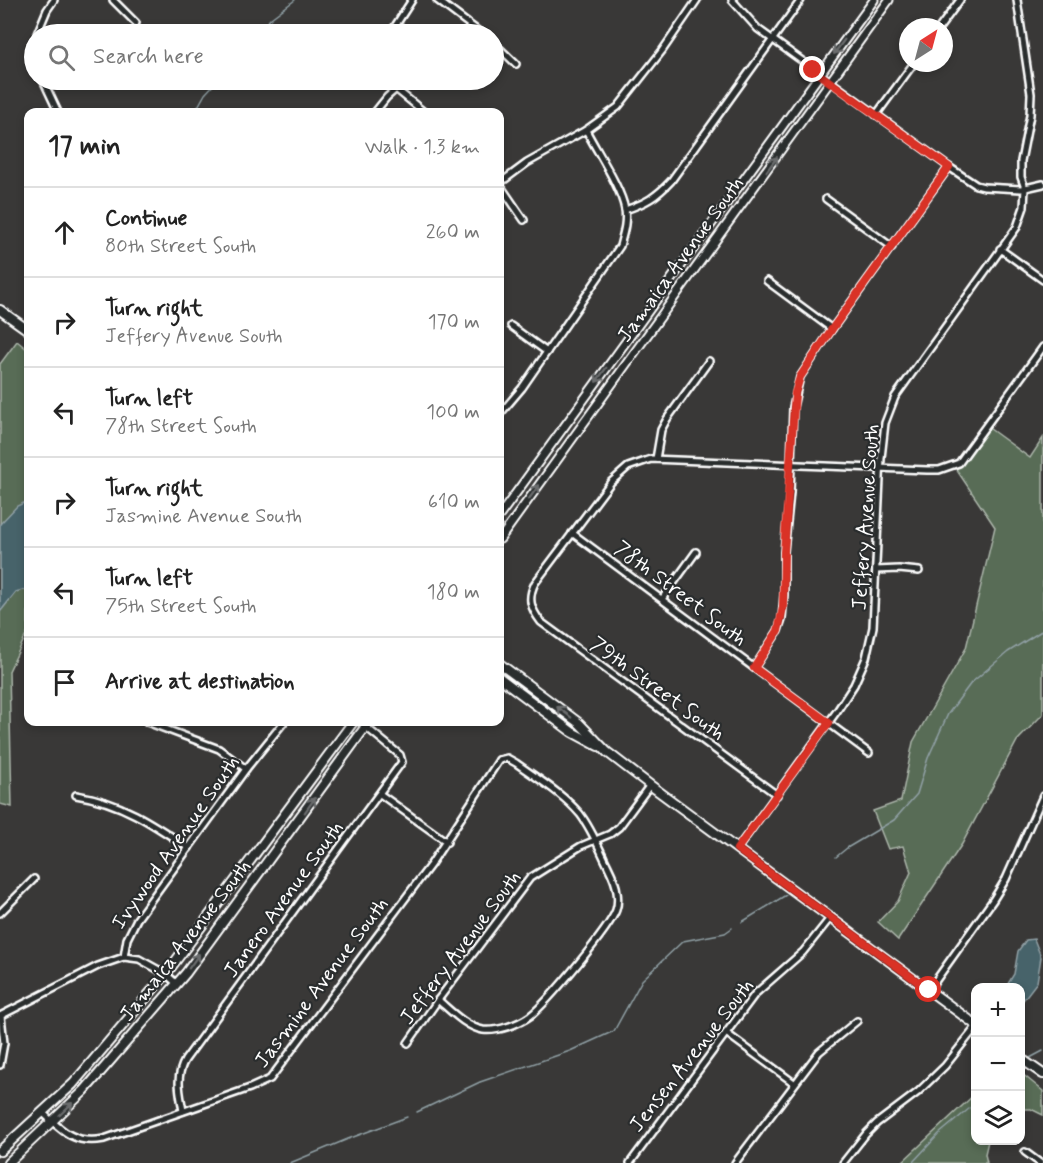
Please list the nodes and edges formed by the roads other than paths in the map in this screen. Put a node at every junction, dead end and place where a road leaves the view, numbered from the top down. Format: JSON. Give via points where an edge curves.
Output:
{"nodes":[{"id":1,"x":54,"y":0,"type":"edge"},
{"id":2,"x":113,"y":0,"type":"edge"},
{"id":3,"x":412,"y":0,"type":"edge"},
{"id":4,"x":436,"y":0,"type":"edge"},
{"id":5,"x":697,"y":0,"type":"edge"},
{"id":6,"x":732,"y":0,"type":"edge"},
{"id":7,"x":801,"y":0,"type":"edge"},
{"id":8,"x":874,"y":0,"type":"edge"},
{"id":9,"x":889,"y":0,"type":"edge"},
{"id":10,"x":960,"y":0,"type":"edge"},
{"id":11,"x":1017,"y":0,"type":"edge"},
{"id":12,"x":947,"y":18,"type":"edge"},
{"id":13,"x":136,"y":23,"type":"dead end"},
{"id":14,"x":41,"y":24,"type":"edge"},
{"id":15,"x":396,"y":24,"type":"edge"},
{"id":16,"x":468,"y":24,"type":"edge"},
{"id":17,"x":773,"y":40,"type":"junction"},
{"id":18,"x":504,"y":53,"type":"edge"},
{"id":19,"x":516,"y":64,"type":"dead end"},
{"id":20,"x":907,"y":72,"type":"edge"},
{"id":21,"x":819,"y":74,"type":"junction"},
{"id":22,"x":830,"y":82,"type":"junction"},
{"id":23,"x":48,"y":90,"type":"edge"},
{"id":24,"x":395,"y":90,"type":"edge"},
{"id":25,"x":397,"y":90,"type":"edge"},
{"id":26,"x":56,"y":108,"type":"edge"},
{"id":27,"x":378,"y":108,"type":"edge"},
{"id":28,"x":419,"y":108,"type":"edge"},
{"id":29,"x":876,"y":115,"type":"junction"},
{"id":30,"x":586,"y":130,"type":"junction"},
{"id":31,"x":949,"y":167,"type":"junction"},
{"id":32,"x":504,"y":181,"type":"edge"},
{"id":33,"x":1043,"y":184,"type":"edge"},
{"id":34,"x":1025,"y":188,"type":"junction"},
{"id":35,"x":504,"y":190,"type":"edge"},
{"id":36,"x":826,"y":199,"type":"dead end"},
{"id":37,"x":625,"y":210,"type":"junction"},
{"id":38,"x":524,"y":220,"type":"dead end"},
{"id":39,"x":892,"y":247,"type":"junction"},
{"id":40,"x":1000,"y":249,"type":"junction"},
{"id":41,"x":1043,"y":280,"type":"edge"},
{"id":42,"x":766,"y":281,"type":"dead end"},
{"id":43,"x":0,"y":310,"type":"edge"},
{"id":44,"x":512,"y":326,"type":"dead end"},
{"id":45,"x":24,"y":327,"type":"edge"},
{"id":46,"x":832,"y":329,"type":"junction"},
{"id":47,"x":1043,"y":347,"type":"edge"},
{"id":48,"x":547,"y":352,"type":"junction"},
{"id":49,"x":709,"y":361,"type":"dead end"},
{"id":50,"x":504,"y":409,"type":"edge"},
{"id":51,"x":656,"y":459,"type":"junction"},
{"id":52,"x":791,"y":464,"type":"junction"},
{"id":53,"x":881,"y":468,"type":"junction"},
{"id":54,"x":504,"y":509,"type":"edge"},
{"id":55,"x":572,"y":532,"type":"junction"},
{"id":56,"x":504,"y":533,"type":"edge"},
{"id":57,"x":696,"y":552,"type":"dead end"},
{"id":58,"x":876,"y":570,"type":"junction"},
{"id":59,"x":919,"y":572,"type":"dead end"},
{"id":60,"x":662,"y":599,"type":"junction"},
{"id":61,"x":504,"y":667,"type":"edge"},
{"id":62,"x":754,"y":668,"type":"junction"},
{"id":63,"x":504,"y":681,"type":"edge"},
{"id":64,"x":829,"y":723,"type":"junction"},
{"id":65,"x":158,"y":726,"type":"edge"},
{"id":66,"x":281,"y":726,"type":"edge"},
{"id":67,"x":350,"y":726,"type":"edge"},
{"id":68,"x":363,"y":726,"type":"edge"},
{"id":69,"x":368,"y":726,"type":"edge"},
{"id":70,"x":607,"y":752,"type":"junction"},
{"id":71,"x":493,"y":753,"type":"dead end"},
{"id":72,"x":869,"y":753,"type":"dead end"},
{"id":73,"x":499,"y":760,"type":"junction"},
{"id":74,"x":246,"y":769,"type":"junction"},
{"id":75,"x":650,"y":785,"type":"junction"},
{"id":76,"x":380,"y":794,"type":"junction"},
{"id":77,"x":76,"y":795,"type":"dead end"},
{"id":78,"x":777,"y":795,"type":"junction"},
{"id":79,"x":1043,"y":796,"type":"edge"},
{"id":80,"x":596,"y":840,"type":"junction"},
{"id":81,"x":447,"y":842,"type":"junction"},
{"id":82,"x":189,"y":848,"type":"junction"},
{"id":83,"x":737,"y":849,"type":"junction"},
{"id":84,"x":34,"y":879,"type":"dead end"},
{"id":85,"x":0,"y":913,"type":"edge"},
{"id":86,"x":831,"y":917,"type":"junction"},
{"id":87,"x":124,"y":957,"type":"junction"},
{"id":88,"x":166,"y":974,"type":"junction"},
{"id":89,"x":177,"y":984,"type":"junction"},
{"id":90,"x":929,"y":990,"type":"junction"},
{"id":91,"x":438,"y":1000,"type":"junction"},
{"id":92,"x":0,"y":1016,"type":"edge"},
{"id":93,"x":857,"y":1021,"type":"dead end"},
{"id":94,"x":971,"y":1023,"type":"edge"},
{"id":95,"x":971,"y":1031,"type":"edge"},
{"id":96,"x":726,"y":1033,"type":"junction"},
{"id":97,"x":408,"y":1043,"type":"dead end"},
{"id":98,"x":1025,"y":1061,"type":"edge"},
{"id":99,"x":0,"y":1065,"type":"edge"},
{"id":100,"x":1043,"y":1074,"type":"edge"},
{"id":101,"x":794,"y":1083,"type":"junction"},
{"id":102,"x":183,"y":1111,"type":"junction"},
{"id":103,"x":42,"y":1112,"type":"junction"},
{"id":104,"x":52,"y":1122,"type":"junction"},
{"id":105,"x":0,"y":1151,"type":"edge"},
{"id":106,"x":1025,"y":1152,"type":"dead end"},
{"id":107,"x":8,"y":1163,"type":"edge"},
{"id":108,"x":630,"y":1163,"type":"edge"},
{"id":109,"x":735,"y":1163,"type":"edge"},
{"id":110,"x":843,"y":1163,"type":"edge"},
{"id":111,"x":1040,"y":1163,"type":"edge"}],
"edges":[{"from":1,"to":14,"type":"street"},
{"from":2,"to":13,"type":"street"},
{"from":3,"to":15,"type":"street"},
{"from":4,"to":16,"type":"street"},
{"from":5,"to":30,"type":"street","via":[[624,101]]},
{"from":6,"to":17,"type":"street"},
{"from":7,"to":17,"type":"street"},
{"from":8,"to":21,"type":"street","name":"Jamaica Avenue South","one_way":true},
{"from":9,"to":22,"type":"street","name":"Jamaica Avenue South"},
{"from":10,"to":12,"type":"street"},
{"from":11,"to":34,"type":"street","name":"Jeffery Avenue South","via":[[1031,94],[1021,161]]},
{"from":17,"to":21,"type":"street"},
{"from":17,"to":37,"type":"street","via":[[671,181],[644,204]]},
{"from":18,"to":19,"type":"street"},
{"from":20,"to":29,"type":"street"},
{"from":21,"to":22,"type":"street"},
{"from":21,"to":54,"type":"street","name":"Jamaica Avenue South","one_way":true},
{"from":22,"to":29,"type":"street"},
{"from":56,"to":22,"type":"street","name":"Jamaica Avenue South","one_way":true},
{"from":23,"to":26,"type":"street"},
{"from":24,"to":27,"type":"street"},
{"from":25,"to":28,"type":"street"},
{"from":29,"to":31,"type":"street"},
{"from":30,"to":32,"type":"street","via":[[527,163]]},
{"from":30,"to":37,"type":"street"},
{"from":31,"to":34,"type":"street","via":[[976,185]]},
{"from":31,"to":39,"type":"street"},
{"from":33,"to":34,"type":"street"},
{"from":34,"to":40,"type":"street","name":"Jeffery Avenue South","via":[[1022,216]]},
{"from":35,"to":38,"type":"street"},
{"from":36,"to":39,"type":"street"},
{"from":37,"to":48,"type":"street","via":[[626,227],[620,246]]},
{"from":39,"to":46,"type":"street"},
{"from":40,"to":41,"type":"street"},
{"from":40,"to":53,"type":"street","name":"Jeffery Avenue South","via":[[895,397],[885,423]]},
{"from":42,"to":46,"type":"street"},
{"from":43,"to":45,"type":"main road"},
{"from":44,"to":48,"type":"street"},
{"from":46,"to":52,"type":"street","via":[[800,377],[795,393]]},
{"from":47,"to":53,"type":"street","via":[[958,463],[939,470]]},
{"from":48,"to":50,"type":"street"},
{"from":49,"to":51,"type":"street","via":[[661,430]]},
{"from":51,"to":52,"type":"street"},
{"from":51,"to":55,"type":"street","via":[[640,461],[618,475]]},
{"from":52,"to":53,"type":"street"},
{"from":52,"to":62,"type":"street","via":[[782,619]]},
{"from":53,"to":58,"type":"street","name":"Jeffery Avenue South"},
{"from":55,"to":60,"type":"street","name":"78th Street South"},
{"from":55,"to":78,"type":"street","name":"79th Street South","via":[[535,583],[530,598],[534,613]]},
{"from":57,"to":60,"type":"street"},
{"from":58,"to":59,"type":"street"},
{"from":58,"to":64,"type":"street","name":"Jeffery Avenue South","via":[[873,627],[866,658]]},
{"from":60,"to":62,"type":"street","name":"78th Street South"},
{"from":70,"to":61,"type":"main road","one_way":true,"via":[[579,723]]},
{"from":62,"to":64,"type":"street","name":"78th Street South"},
{"from":63,"to":70,"type":"main road","via":[[572,732]]},
{"from":64,"to":72,"type":"street","name":"78th Street South"},
{"from":64,"to":78,"type":"street","name":"Jeffery Avenue South"},
{"from":65,"to":74,"type":"street","via":[[219,749]]},
{"from":66,"to":74,"type":"street","name":"Ivywood Avenue South"},
{"from":67,"to":88,"type":"main road","name":"Jamaica Avenue South"},
{"from":89,"to":68,"type":"main road","name":"Jamaica Avenue South","one_way":true,"via":[[291,831]]},
{"from":69,"to":76,"type":"street","name":"Janero Avenue South","via":[[402,758]]},
{"from":70,"to":75,"type":"main road"},
{"from":71,"to":73,"type":"street"},
{"from":73,"to":80,"type":"street","via":[[516,763],[567,801]]},
{"from":73,"to":81,"type":"street","name":"Jasmine Avenue South"},
{"from":74,"to":82,"type":"street","name":"Ivywood Avenue South"},
{"from":75,"to":80,"type":"street","name":"Jeffery Avenue South","via":[[619,827]]},
{"from":75,"to":83,"type":"main road"},
{"from":76,"to":81,"type":"street"},
{"from":76,"to":102,"type":"street","name":"Janero Avenue South","via":[[185,1060],[178,1076]]},
{"from":77,"to":82,"type":"street","via":[[123,807]]},
{"from":78,"to":83,"type":"street","name":"Jeffery Avenue South"},
{"from":79,"to":90,"type":"street","via":[[1006,879]]},
{"from":80,"to":91,"type":"street","name":"Jeffery Avenue South","via":[[530,878]]},
{"from":80,"to":91,"type":"street","via":[[614,879],[616,911],[546,1001],[530,1017],[484,1030],[470,1025]]},
{"from":81,"to":102,"type":"street","name":"Jasmine Avenue South","via":[[275,1075]]},
{"from":82,"to":87,"type":"street","name":"Ivywood Avenue South","via":[[137,919]]},
{"from":83,"to":86,"type":"main road"},
{"from":84,"to":85,"type":"street"},
{"from":86,"to":90,"type":"main road"},
{"from":86,"to":96,"type":"street","name":"Jensen Avenue South","via":[[803,952],[755,994]]},
{"from":87,"to":88,"type":"street","via":[[139,959]]},
{"from":87,"to":92,"type":"street","via":[[98,966]]},
{"from":88,"to":89,"type":"street"},
{"from":88,"to":103,"type":"main road","name":"Jamaica Avenue South","via":[[73,1084]]},
{"from":104,"to":89,"type":"main road","name":"Jamaica Avenue South","one_way":true},
{"from":90,"to":94,"type":"main road"},
{"from":91,"to":97,"type":"street","name":"Jeffery Avenue South"},
{"from":92,"to":99,"type":"street","via":[[4,1043]]},
{"from":93,"to":101,"type":"street","via":[[819,1052]]},
{"from":95,"to":110,"type":"street","via":[[945,1066],[877,1123]]},
{"from":96,"to":101,"type":"street"},
{"from":96,"to":108,"type":"street","name":"Jensen Avenue South"},
{"from":98,"to":100,"type":"main road"},
{"from":101,"to":109,"type":"street"},
{"from":102,"to":104,"type":"street","name":"Jasmine Avenue South","via":[[90,1142],[78,1140]]},
{"from":103,"to":104,"type":"street","name":"Jasmine Avenue South"},
{"from":103,"to":105,"type":"main road","name":"Jamaica Avenue South"},
{"from":104,"to":107,"type":"main road","name":"Jamaica Avenue South"},
{"from":106,"to":111,"type":"street"}]}
